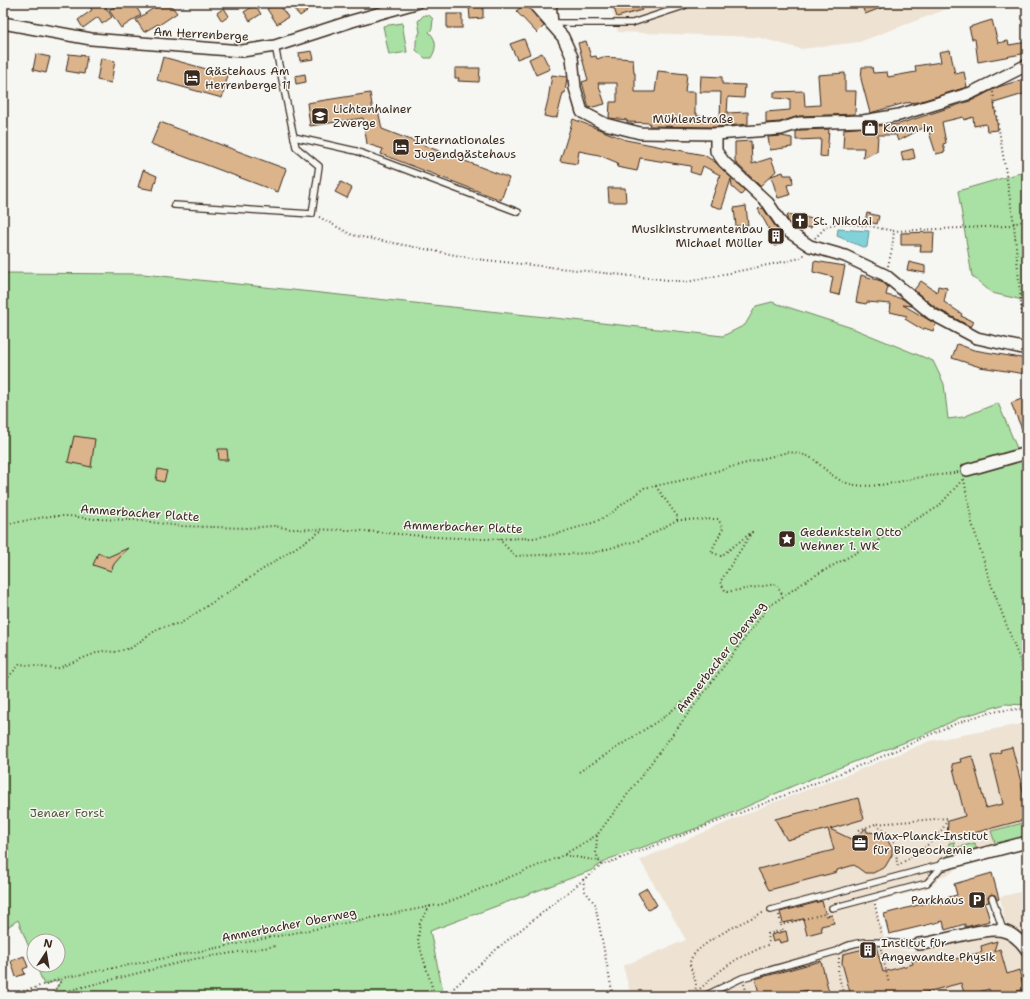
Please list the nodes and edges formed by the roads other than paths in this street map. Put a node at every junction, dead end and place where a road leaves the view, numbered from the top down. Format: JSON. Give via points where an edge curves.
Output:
{"nodes":[{"id":1,"x":416,"y":3,"type":"edge"},
{"id":2,"x":533,"y":3,"type":"edge"},
{"id":3,"x":550,"y":3,"type":"edge"},
{"id":4,"x":684,"y":6,"type":"dead end"},
{"id":5,"x":3,"y":23,"type":"edge"},
{"id":6,"x":552,"y":23,"type":"junction"},
{"id":7,"x":275,"y":46,"type":"junction"},
{"id":8,"x":1027,"y":65,"type":"edge"},
{"id":9,"x":716,"y":134,"type":"junction"},
{"id":10,"x":294,"y":137,"type":"junction"},
{"id":11,"x":174,"y":205,"type":"dead end"},
{"id":12,"x":518,"y":212,"type":"dead end"},
{"id":13,"x":1026,"y":349,"type":"edge"},
{"id":14,"x":1027,"y":453,"type":"edge"},
{"id":15,"x":965,"y":474,"type":"road end"},
{"id":16,"x":1027,"y":842,"type":"edge"},
{"id":17,"x":944,"y":864,"type":"junction"},
{"id":18,"x":992,"y":898,"type":"dead end"},
{"id":19,"x":832,"y":908,"type":"road end"},
{"id":20,"x":771,"y":910,"type":"dead end"},
{"id":21,"x":1003,"y":930,"type":"junction"},
{"id":22,"x":916,"y":944,"type":"joint"},
{"id":23,"x":1027,"y":950,"type":"edge"},
{"id":24,"x":704,"y":996,"type":"edge"}],
"edges":[{"from":1,"to":7,"type":"street","name":"Am Herrenberge"},
{"from":2,"to":6,"type":"street"},
{"from":3,"to":6,"type":"street"},
{"from":4,"to":6,"type":"lane","via":[[632,23]]},
{"from":5,"to":7,"type":"street","name":"Am Herrenberge","via":[[63,35],[140,44],[242,50]]},
{"from":6,"to":9,"type":"street","name":"Mühlenstraße","via":[[563,37],[572,57],[575,88],[582,112],[605,124],[640,133]]},
{"from":7,"to":10,"type":"lane"},
{"from":8,"to":9,"type":"street","name":"Mühlenstraße","via":[[971,93],[900,115],[864,121],[799,123],[781,129]]},
{"from":9,"to":13,"type":"street","via":[[716,151],[724,162],[768,203],[786,230],[810,246],[845,256],[885,275],[932,314],[977,338]]},
{"from":10,"to":11,"type":"lane","via":[[296,147],[319,166],[312,214]]},
{"from":10,"to":12,"type":"lane","via":[[356,151]]},
{"from":14,"to":15,"type":"street"},
{"from":16,"to":17,"type":"street"},
{"from":17,"to":19,"type":"lane","via":[[926,882]]},
{"from":17,"to":20,"type":"lane"},
{"from":18,"to":21,"type":"lane"},
{"from":21,"to":22,"type":"street","via":[[991,929]]},
{"from":21,"to":23,"type":"street","via":[[1016,936]]},
{"from":22,"to":24,"type":"lane","via":[[869,941],[742,978]]}]}
